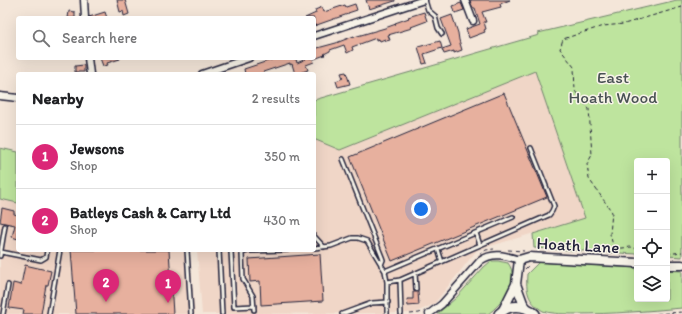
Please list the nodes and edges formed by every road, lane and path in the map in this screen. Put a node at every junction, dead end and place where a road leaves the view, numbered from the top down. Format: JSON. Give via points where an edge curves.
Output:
{"nodes":[{"id":1,"x":84,"y":0,"type":"edge"},
{"id":2,"x":425,"y":0,"type":"edge"},
{"id":3,"x":465,"y":0,"type":"edge"},
{"id":4,"x":682,"y":7,"type":"edge"},
{"id":5,"x":85,"y":16,"type":"edge"},
{"id":6,"x":472,"y":21,"type":"dead end"},
{"id":7,"x":442,"y":34,"type":"dead end"},
{"id":8,"x":316,"y":35,"type":"edge"},
{"id":9,"x":88,"y":60,"type":"edge"},
{"id":10,"x":243,"y":60,"type":"edge"},
{"id":11,"x":90,"y":72,"type":"edge"},
{"id":12,"x":208,"y":72,"type":"edge"},
{"id":13,"x":0,"y":96,"type":"edge"},
{"id":14,"x":16,"y":98,"type":"edge"},
{"id":15,"x":531,"y":148,"type":"dead end"},
{"id":16,"x":343,"y":159,"type":"dead end"},
{"id":17,"x":513,"y":216,"type":"dead end"},
{"id":18,"x":5,"y":226,"type":"dead end"},
{"id":19,"x":476,"y":232,"type":"junction"},
{"id":20,"x":316,"y":238,"type":"edge"},
{"id":21,"x":480,"y":245,"type":"junction"},
{"id":22,"x":324,"y":247,"type":"junction"},
{"id":23,"x":316,"y":248,"type":"edge"},
{"id":24,"x":438,"y":248,"type":"junction"},
{"id":25,"x":634,"y":248,"type":"edge"},
{"id":26,"x":47,"y":252,"type":"edge"},
{"id":27,"x":60,"y":252,"type":"edge"},
{"id":28,"x":187,"y":252,"type":"edge"},
{"id":29,"x":219,"y":252,"type":"edge"},
{"id":30,"x":231,"y":252,"type":"edge"},
{"id":31,"x":246,"y":252,"type":"edge"},
{"id":32,"x":682,"y":252,"type":"edge"},
{"id":33,"x":0,"y":254,"type":"edge"},
{"id":34,"x":670,"y":254,"type":"edge"},
{"id":35,"x":519,"y":260,"type":"junction"},
{"id":36,"x":442,"y":262,"type":"junction"},
{"id":37,"x":530,"y":263,"type":"dead end"},
{"id":38,"x":634,"y":263,"type":"edge"},
{"id":39,"x":670,"y":264,"type":"edge"},
{"id":40,"x":381,"y":265,"type":"junction"},
{"id":41,"x":682,"y":265,"type":"edge"},
{"id":42,"x":385,"y":271,"type":"junction"},
{"id":43,"x":524,"y":271,"type":"dead end"},
{"id":44,"x":415,"y":273,"type":"junction"},
{"id":45,"x":400,"y":280,"type":"junction"},
{"id":46,"x":387,"y":282,"type":"junction"},
{"id":47,"x":516,"y":284,"type":"junction"},
{"id":48,"x":8,"y":285,"type":"dead end"},
{"id":49,"x":416,"y":289,"type":"dead end"},
{"id":50,"x":388,"y":302,"type":"junction"},
{"id":51,"x":254,"y":306,"type":"junction"},
{"id":52,"x":526,"y":308,"type":"junction"},
{"id":53,"x":254,"y":310,"type":"dead end"},
{"id":54,"x":501,"y":312,"type":"edge"},
{"id":55,"x":682,"y":312,"type":"edge"},
{"id":56,"x":3,"y":314,"type":"edge"},
{"id":57,"x":49,"y":314,"type":"edge"},
{"id":58,"x":191,"y":314,"type":"edge"},
{"id":59,"x":222,"y":314,"type":"edge"},
{"id":60,"x":342,"y":314,"type":"edge"},
{"id":61,"x":388,"y":314,"type":"edge"},
{"id":62,"x":401,"y":314,"type":"edge"},
{"id":63,"x":429,"y":314,"type":"edge"},
{"id":64,"x":535,"y":314,"type":"edge"},
{"id":65,"x":657,"y":314,"type":"edge"}],
"edges":[{"from":1,"to":5,"type":"street"},
{"from":2,"to":7,"type":"lane"},
{"from":2,"to":8,"type":"street"},
{"from":3,"to":6,"type":"street"},
{"from":4,"to":25,"type":"path","via":[[624,24],[603,26],[563,39],[560,49],[574,67],[575,91],[589,108],[592,155],[587,164],[589,179],[612,212],[610,234],[614,248]]},
{"from":9,"to":11,"type":"street"},
{"from":10,"to":12,"type":"street"},
{"from":13,"to":14,"type":"street"},
{"from":15,"to":21,"type":"lane","via":[[554,206],[552,211],[544,217]]},
{"from":16,"to":40,"type":"lane","via":[[382,257]]},
{"from":17,"to":19,"type":"lane"},
{"from":18,"to":33,"type":"lane"},
{"from":19,"to":21,"type":"lane"},
{"from":19,"to":24,"type":"lane"},
{"from":20,"to":22,"type":"lane"},
{"from":21,"to":36,"type":"lane"},
{"from":22,"to":23,"type":"lane"},
{"from":22,"to":40,"type":"lane","via":[[352,238],[363,239],[367,241]]},
{"from":24,"to":36,"type":"lane"},
{"from":24,"to":42,"type":"lane"},
{"from":26,"to":33,"type":"lane","via":[[46,257],[41,260]]},
{"from":27,"to":57,"type":"lane"},
{"from":28,"to":58,"type":"lane"},
{"from":29,"to":59,"type":"lane"},
{"from":30,"to":51,"type":"lane","via":[[234,307]]},
{"from":31,"to":51,"type":"lane","via":[[242,254],[242,279],[253,296]]},
{"from":32,"to":34,"type":"path"},
{"from":35,"to":38,"type":"street","name":"Hoath Lane","via":[[529,257]]},
{"from":35,"to":47,"type":"street","name":"Hoath Lane"},
{"from":35,"to":63,"type":"street","via":[[509,256],[487,256],[442,304]]},
{"from":36,"to":44,"type":"lane"},
{"from":37,"to":43,"type":"path"},
{"from":39,"to":41,"type":"street"},
{"from":40,"to":42,"type":"lane"},
{"from":42,"to":46,"type":"lane"},
{"from":44,"to":45,"type":"lane"},
{"from":44,"to":49,"type":"lane"},
{"from":45,"to":46,"type":"lane"},
{"from":45,"to":62,"type":"lane"},
{"from":46,"to":50,"type":"lane"},
{"from":47,"to":52,"type":"street","name":"Hoath Lane"},
{"from":47,"to":54,"type":"street","name":"Hoath Lane"},
{"from":48,"to":56,"type":"lane"},
{"from":50,"to":60,"type":"lane","via":[[372,303]]},
{"from":50,"to":61,"type":"lane"},
{"from":51,"to":53,"type":"lane"},
{"from":52,"to":54,"type":"main road","via":[[513,306]]},
{"from":52,"to":64,"type":"main road"},
{"from":55,"to":65,"type":"path"}]}
